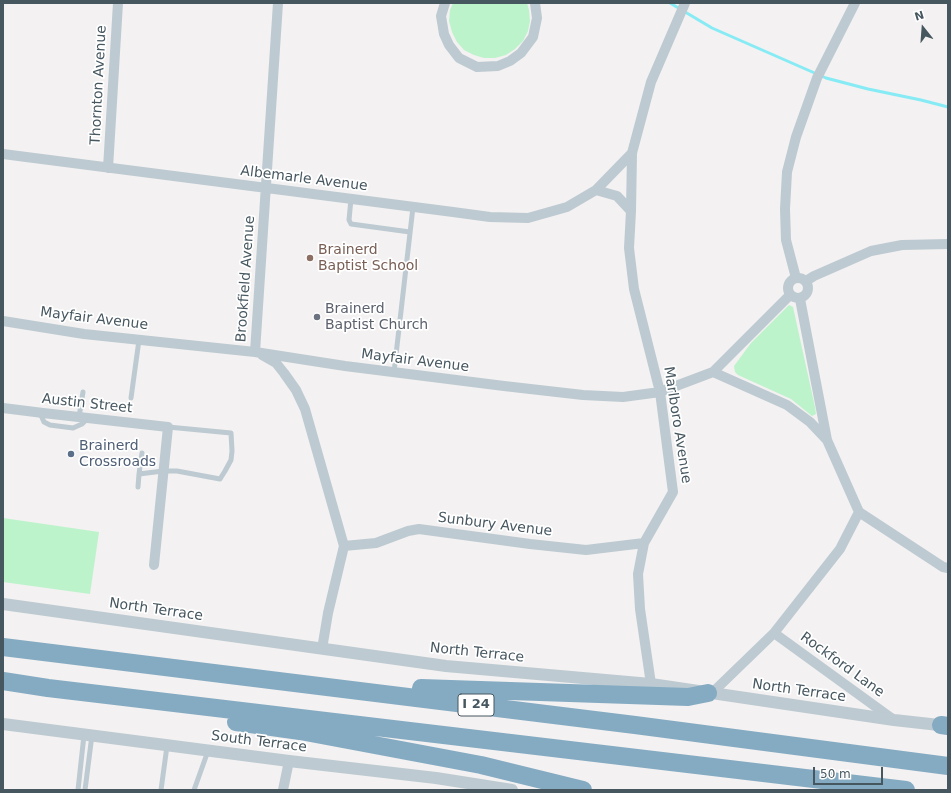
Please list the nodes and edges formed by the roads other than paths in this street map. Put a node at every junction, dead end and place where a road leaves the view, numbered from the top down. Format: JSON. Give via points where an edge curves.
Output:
{"nodes":[{"id":1,"x":118,"y":3,"type":"edge"},
{"id":2,"x":278,"y":3,"type":"edge"},
{"id":3,"x":445,"y":3,"type":"edge"},
{"id":4,"x":535,"y":3,"type":"edge"},
{"id":5,"x":855,"y":3,"type":"edge"},
{"id":6,"x":682,"y":8,"type":"edge"},
{"id":7,"x":632,"y":153,"type":"junction"},
{"id":8,"x":3,"y":154,"type":"edge"},
{"id":9,"x":108,"y":168,"type":"junction"},
{"id":10,"x":266,"y":188,"type":"junction"},
{"id":11,"x":596,"y":190,"type":"junction"},
{"id":12,"x":351,"y":199,"type":"junction"},
{"id":13,"x":413,"y":207,"type":"junction"},
{"id":14,"x":631,"y":211,"type":"junction"},
{"id":15,"x":410,"y":232,"type":"junction"},
{"id":16,"x":948,"y":244,"type":"edge"},
{"id":17,"x":801,"y":280,"type":"junction"},
{"id":18,"x":790,"y":295,"type":"junction"},
{"id":19,"x":800,"y":298,"type":"junction"},
{"id":20,"x":3,"y":321,"type":"edge"},
{"id":21,"x":139,"y":340,"type":"junction"},
{"id":22,"x":255,"y":352,"type":"junction"},
{"id":23,"x":394,"y":372,"type":"junction"},
{"id":24,"x":713,"y":372,"type":"junction"},
{"id":25,"x":83,"y":392,"type":"dead end"},
{"id":26,"x":660,"y":392,"type":"junction"},
{"id":27,"x":131,"y":398,"type":"dead end"},
{"id":28,"x":3,"y":408,"type":"edge"},
{"id":29,"x":84,"y":418,"type":"junction"},
{"id":30,"x":168,"y":427,"type":"junction"},
{"id":31,"x":827,"y":440,"type":"junction"},
{"id":32,"x":142,"y":453,"type":"dead end"},
{"id":33,"x":163,"y":471,"type":"junction"},
{"id":34,"x":139,"y":474,"type":"junction"},
{"id":35,"x":138,"y":487,"type":"dead end"},
{"id":36,"x":859,"y":512,"type":"junction"},
{"id":37,"x":644,"y":543,"type":"junction"},
{"id":38,"x":344,"y":546,"type":"junction"},
{"id":39,"x":154,"y":565,"type":"dead end"},
{"id":40,"x":948,"y":568,"type":"edge"},
{"id":41,"x":3,"y":604,"type":"edge"},
{"id":42,"x":774,"y":633,"type":"junction"},
{"id":43,"x":3,"y":647,"type":"edge"},
{"id":44,"x":322,"y":649,"type":"junction"},
{"id":45,"x":3,"y":681,"type":"edge"},
{"id":46,"x":651,"y":684,"type":"junction"},
{"id":47,"x":307,"y":685,"type":"junction"},
{"id":48,"x":48,"y":688,"type":"junction"},
{"id":49,"x":710,"y":693,"type":"junction"},
{"id":50,"x":894,"y":720,"type":"junction"},
{"id":51,"x":3,"y":724,"type":"edge"},
{"id":52,"x":946,"y":726,"type":"edge"},
{"id":53,"x":88,"y":735,"type":"junction"},
{"id":54,"x":167,"y":745,"type":"junction"},
{"id":55,"x":208,"y":750,"type":"junction"},
{"id":56,"x":289,"y":761,"type":"junction"},
{"id":57,"x":948,"y":766,"type":"edge"},
{"id":58,"x":78,"y":790,"type":"edge"},
{"id":59,"x":86,"y":790,"type":"edge"},
{"id":60,"x":161,"y":790,"type":"edge"},
{"id":61,"x":194,"y":790,"type":"edge"},
{"id":62,"x":283,"y":790,"type":"edge"},
{"id":63,"x":512,"y":790,"type":"edge"},
{"id":64,"x":583,"y":790,"type":"edge"},
{"id":65,"x":906,"y":790,"type":"edge"}],
"edges":[{"from":1,"to":9,"type":"street","name":"Thornton Avenue"},
{"from":2,"to":10,"type":"street","name":"Brookfield Avenue"},
{"from":3,"to":4,"type":"street","via":[[441,16],[449,45],[459,58],[477,67],[498,66],[521,53],[533,37],[537,18]]},
{"from":5,"to":17,"type":"street","via":[[819,74],[796,137],[787,172],[786,240]]},
{"from":6,"to":7,"type":"street","name":"Marlboro Avenue","via":[[651,82]]},
{"from":7,"to":11,"type":"street","name":"Marlboro Avenue"},
{"from":7,"to":14,"type":"street","name":"Marlboro Avenue"},
{"from":8,"to":9,"type":"street","name":"Albemarle Avenue"},
{"from":9,"to":10,"type":"street","name":"Albemarle Avenue"},
{"from":10,"to":12,"type":"street","name":"Albemarle Avenue"},
{"from":10,"to":22,"type":"street","name":"Brookfield Avenue"},
{"from":11,"to":13,"type":"street","name":"Albemarle Avenue","via":[[567,207],[528,218]]},
{"from":11,"to":14,"type":"street","via":[[617,196]]},
{"from":12,"to":13,"type":"street","name":"Albemarle Avenue"},
{"from":12,"to":15,"type":"lane","via":[[351,224]]},
{"from":13,"to":15,"type":"lane"},
{"from":14,"to":26,"type":"street","name":"Marlboro Avenue","via":[[629,248],[634,289]]},
{"from":15,"to":23,"type":"lane"},
{"from":16,"to":17,"type":"street","via":[[902,245],[871,251]]},
{"from":17,"to":18,"type":"street","via":[[791,280],[788,285]]},
{"from":17,"to":19,"type":"street","via":[[809,286],[805,296]]},
{"from":18,"to":19,"type":"street"},
{"from":18,"to":24,"type":"street","name":"Mayfair Avenue"},
{"from":19,"to":31,"type":"street"},
{"from":20,"to":21,"type":"street","name":"Mayfair Avenue"},
{"from":21,"to":22,"type":"street","name":"Mayfair Avenue"},
{"from":21,"to":27,"type":"lane"},
{"from":22,"to":23,"type":"street","name":"Mayfair Avenue"},
{"from":22,"to":38,"type":"street","name":"Brookfield Avenue","via":[[276,363],[296,390],[305,409]]},
{"from":23,"to":26,"type":"street","name":"Mayfair Avenue","via":[[583,396],[623,397]]},
{"from":24,"to":26,"type":"street","name":"Mayfair Avenue"},
{"from":24,"to":31,"type":"street","via":[[787,405],[810,422]]},
{"from":25,"to":29,"type":"lane"},
{"from":26,"to":37,"type":"street","name":"Marlboro Avenue","via":[[673,492]]},
{"from":28,"to":29,"type":"street","name":"Austin Street"},
{"from":29,"to":30,"type":"street","name":"Austin Street"},
{"from":30,"to":33,"type":"street"},
{"from":30,"to":33,"type":"lane","via":[[231,433],[231,460],[220,479]]},
{"from":31,"to":36,"type":"street"},
{"from":32,"to":34,"type":"lane"},
{"from":33,"to":34,"type":"lane"},
{"from":33,"to":39,"type":"street"},
{"from":34,"to":35,"type":"lane"},
{"from":36,"to":40,"type":"street"},
{"from":36,"to":42,"type":"street","via":[[840,549]]},
{"from":37,"to":38,"type":"street","name":"Sunbury Avenue","via":[[586,550],[418,529],[376,544]]},
{"from":37,"to":46,"type":"street","name":"Marlboro Avenue","via":[[638,574],[640,609]]},
{"from":38,"to":44,"type":"street","name":"Brookfield Avenue"},
{"from":41,"to":44,"type":"street","name":"North Terrace"},
{"from":42,"to":49,"type":"street"},
{"from":42,"to":50,"type":"street","name":"Rockford Lane"},
{"from":43,"to":47,"type":"highway","number":"I 24"},
{"from":44,"to":46,"type":"street","name":"North Terrace","via":[[446,666]]},
{"from":45,"to":48,"type":"highway","number":"I 24"},
{"from":46,"to":49,"type":"street","name":"North Terrace"},
{"from":47,"to":49,"type":"highway","via":[[688,697]]},
{"from":47,"to":57,"type":"highway","number":"I 24"},
{"from":48,"to":64,"type":"highway","via":[[161,711],[300,731],[465,762]]},
{"from":48,"to":65,"type":"highway","number":"I 24"},
{"from":49,"to":50,"type":"street","name":"North Terrace"},
{"from":50,"to":52,"type":"street","name":"North Terrace"},
{"from":51,"to":53,"type":"street","name":"South Terrace"},
{"from":53,"to":54,"type":"street","name":"South Terrace"},
{"from":53,"to":58,"type":"lane"},
{"from":53,"to":59,"type":"lane"},
{"from":54,"to":55,"type":"street","name":"South Terrace"},
{"from":54,"to":60,"type":"lane"},
{"from":55,"to":56,"type":"street","name":"South Terrace"},
{"from":55,"to":61,"type":"lane"},
{"from":56,"to":62,"type":"street"},
{"from":56,"to":63,"type":"street","name":"South Terrace","via":[[436,778]]}]}
